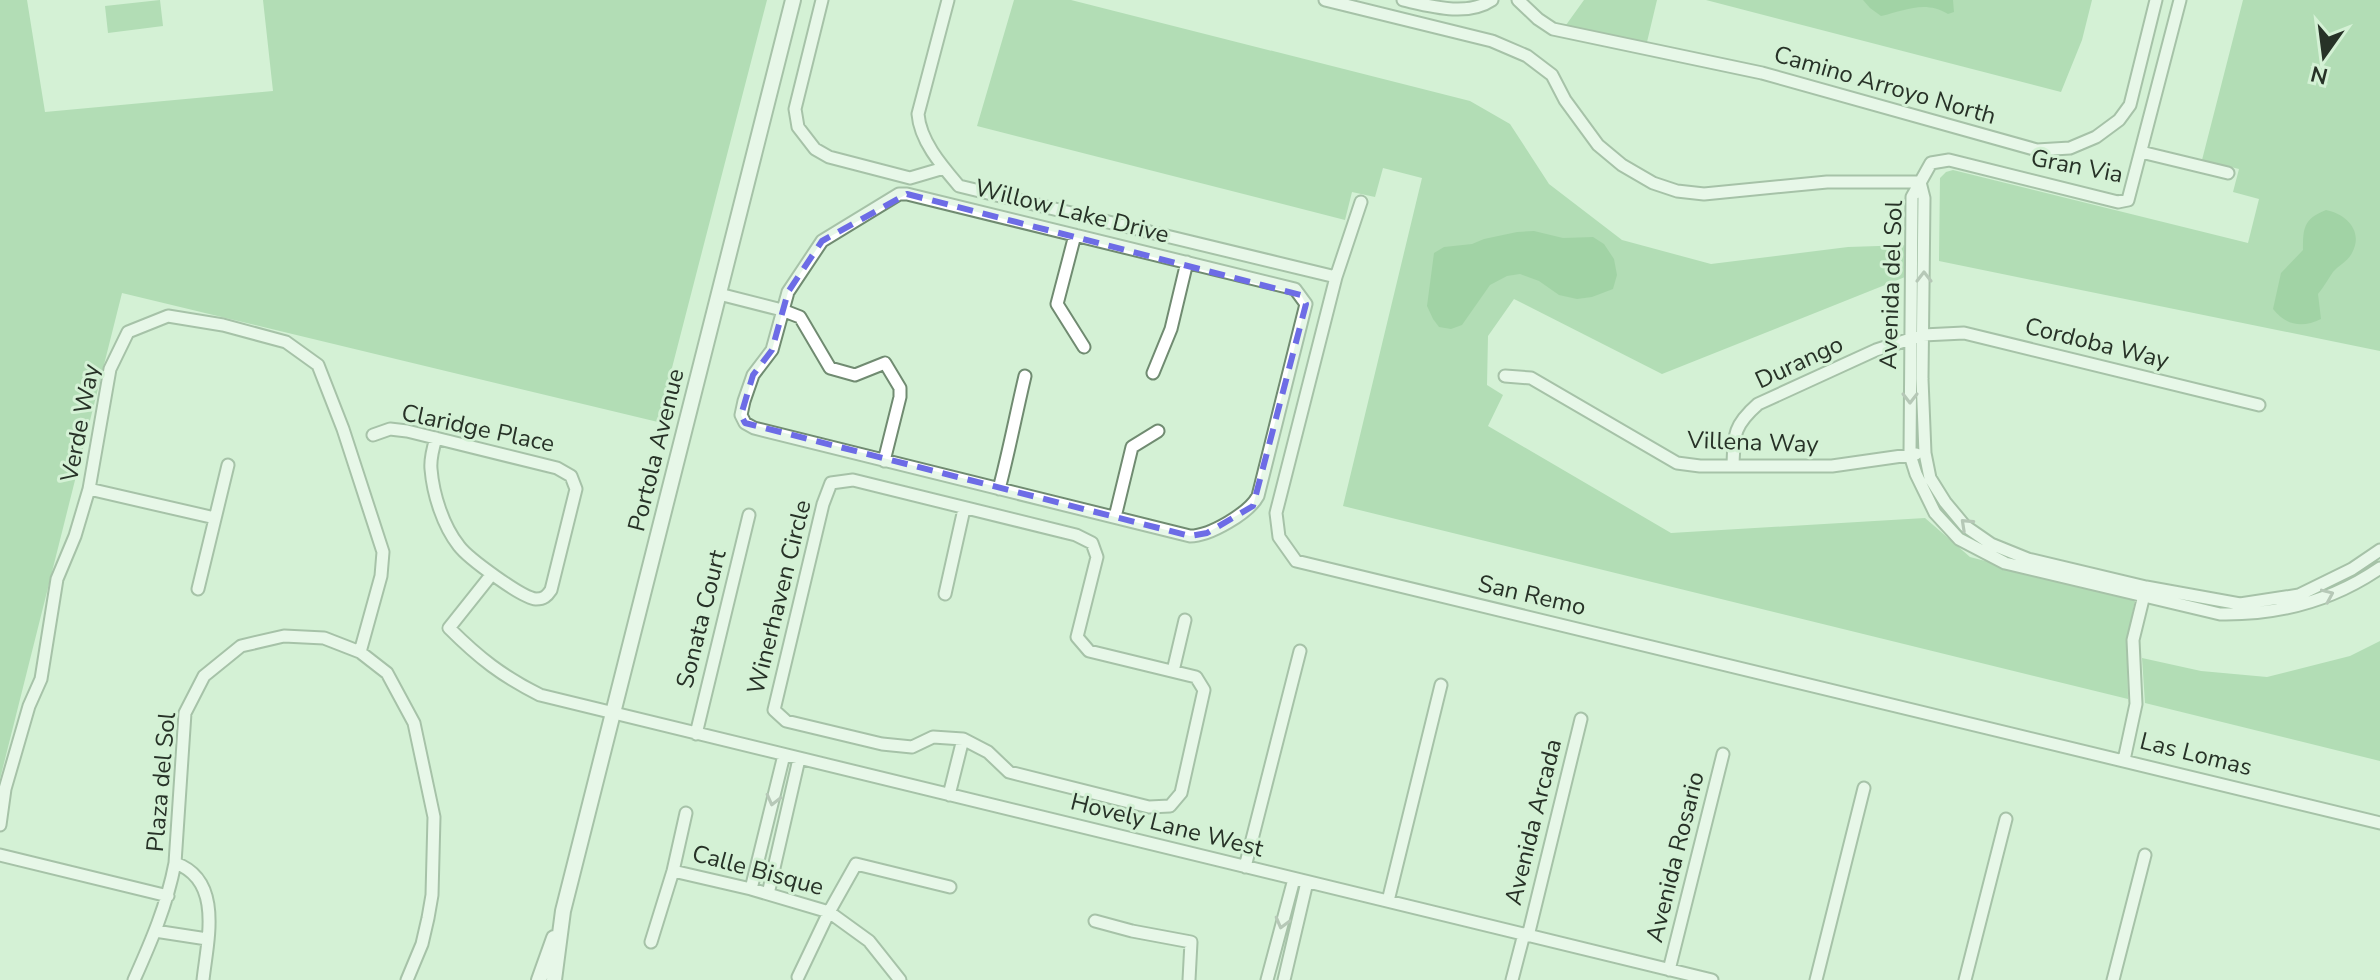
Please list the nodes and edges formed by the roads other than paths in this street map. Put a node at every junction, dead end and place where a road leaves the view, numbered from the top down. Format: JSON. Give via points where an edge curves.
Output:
{"nodes":[{"id":1,"x":793,"y":0,"type":"edge"},
{"id":2,"x":822,"y":0,"type":"edge"},
{"id":3,"x":948,"y":0,"type":"edge"},
{"id":4,"x":1325,"y":0,"type":"edge"},
{"id":5,"x":1403,"y":0,"type":"edge"},
{"id":6,"x":1492,"y":0,"type":"edge"},
{"id":7,"x":1518,"y":0,"type":"edge"},
{"id":8,"x":2156,"y":0,"type":"edge"},
{"id":9,"x":2180,"y":0,"type":"edge"},
{"id":10,"x":2141,"y":152,"type":"junction"},
{"id":11,"x":944,"y":168,"type":"junction"},
{"id":12,"x":2228,"y":173,"type":"dead end"},
{"id":13,"x":1920,"y":182,"type":"junction"},
{"id":14,"x":1361,"y":202,"type":"dead end"},
{"id":15,"x":1075,"y":235,"type":"junction"},
{"id":16,"x":1187,"y":262,"type":"junction"},
{"id":17,"x":1336,"y":277,"type":"junction"},
{"id":18,"x":719,"y":294,"type":"junction"},
{"id":19,"x":782,"y":310,"type":"junction"},
{"id":20,"x":1923,"y":335,"type":"junction"},
{"id":21,"x":1910,"y":339,"type":"junction"},
{"id":22,"x":1084,"y":347,"type":"dead end"},
{"id":23,"x":1153,"y":373,"type":"dead end"},
{"id":24,"x":1025,"y":376,"type":"dead end"},
{"id":25,"x":1505,"y":376,"type":"dead end"},
{"id":26,"x":2259,"y":405,"type":"dead end"},
{"id":27,"x":1158,"y":431,"type":"dead end"},
{"id":28,"x":373,"y":435,"type":"dead end"},
{"id":29,"x":436,"y":438,"type":"junction"},
{"id":30,"x":1925,"y":453,"type":"junction"},
{"id":31,"x":1910,"y":455,"type":"junction"},
{"id":32,"x":884,"y":461,"type":"junction"},
{"id":33,"x":228,"y":465,"type":"dead end"},
{"id":34,"x":1733,"y":465,"type":"junction"},
{"id":35,"x":89,"y":489,"type":"junction"},
{"id":36,"x":999,"y":489,"type":"junction"},
{"id":37,"x":964,"y":509,"type":"junction"},
{"id":38,"x":749,"y":515,"type":"dead end"},
{"id":39,"x":1115,"y":517,"type":"junction"},
{"id":40,"x":215,"y":518,"type":"junction"},
{"id":41,"x":2380,"y":550,"type":"edge"},
{"id":42,"x":2380,"y":568,"type":"edge"},
{"id":43,"x":492,"y":574,"type":"junction"},
{"id":44,"x":198,"y":589,"type":"dead end"},
{"id":45,"x":2144,"y":592,"type":"junction"},
{"id":46,"x":945,"y":594,"type":"dead end"},
{"id":47,"x":1185,"y":620,"type":"dead end"},
{"id":48,"x":1300,"y":651,"type":"dead end"},
{"id":49,"x":360,"y":652,"type":"junction"},
{"id":50,"x":1173,"y":671,"type":"junction"},
{"id":51,"x":1441,"y":685,"type":"dead end"},
{"id":52,"x":612,"y":714,"type":"junction"},
{"id":53,"x":1581,"y":719,"type":"dead end"},
{"id":54,"x":696,"y":734,"type":"junction"},
{"id":55,"x":963,"y":739,"type":"junction"},
{"id":56,"x":1723,"y":754,"type":"dead end"},
{"id":57,"x":784,"y":755,"type":"junction"},
{"id":58,"x":799,"y":759,"type":"junction"},
{"id":59,"x":2124,"y":760,"type":"junction"},
{"id":60,"x":1864,"y":788,"type":"dead end"},
{"id":61,"x":949,"y":795,"type":"junction"},
{"id":62,"x":686,"y":813,"type":"dead end"},
{"id":63,"x":2006,"y":819,"type":"dead end"},
{"id":64,"x":2380,"y":823,"type":"edge"},
{"id":65,"x":0,"y":825,"type":"edge"},
{"id":66,"x":762,"y":844,"type":"junction"},
{"id":67,"x":779,"y":848,"type":"junction"},
{"id":68,"x":0,"y":855,"type":"edge"},
{"id":69,"x":2145,"y":855,"type":"dead end"},
{"id":70,"x":175,"y":863,"type":"junction"},
{"id":71,"x":1245,"y":867,"type":"junction"},
{"id":72,"x":673,"y":871,"type":"junction"},
{"id":73,"x":1294,"y":879,"type":"junction"},
{"id":74,"x":1307,"y":882,"type":"junction"},
{"id":75,"x":950,"y":887,"type":"dead end"},
{"id":76,"x":751,"y":889,"type":"junction"},
{"id":77,"x":768,"y":894,"type":"junction"},
{"id":78,"x":168,"y":896,"type":"junction"},
{"id":79,"x":1388,"y":901,"type":"junction"},
{"id":80,"x":563,"y":911,"type":"junction"},
{"id":81,"x":829,"y":912,"type":"junction"},
{"id":82,"x":1095,"y":921,"type":"dead end"},
{"id":83,"x":155,"y":931,"type":"junction"},
{"id":84,"x":1526,"y":935,"type":"junction"},
{"id":85,"x":207,"y":939,"type":"junction"},
{"id":86,"x":651,"y":942,"type":"dead end"},
{"id":87,"x":1270,"y":967,"type":"junction"},
{"id":88,"x":1669,"y":970,"type":"junction"},
{"id":89,"x":1285,"y":975,"type":"edge"},
{"id":90,"x":798,"y":977,"type":"dead end"},
{"id":91,"x":134,"y":980,"type":"edge"},
{"id":92,"x":203,"y":980,"type":"edge"},
{"id":93,"x":407,"y":980,"type":"edge"},
{"id":94,"x":539,"y":980,"type":"edge"},
{"id":95,"x":554,"y":980,"type":"edge"},
{"id":96,"x":900,"y":980,"type":"edge"},
{"id":97,"x":1189,"y":980,"type":"edge"},
{"id":98,"x":1267,"y":980,"type":"edge"},
{"id":99,"x":1512,"y":980,"type":"edge"},
{"id":100,"x":1712,"y":980,"type":"edge"},
{"id":101,"x":1816,"y":980,"type":"edge"},
{"id":102,"x":1965,"y":980,"type":"edge"},
{"id":103,"x":2113,"y":980,"type":"edge"}],
"edges":[{"from":1,"to":18,"type":"main road","name":"Portola Avenue"},
{"from":2,"to":11,"type":"street","via":[[795,109],[798,127],[829,157],[910,178]]},
{"from":3,"to":11,"type":"street","via":[[918,114],[924,137]]},
{"from":4,"to":13,"type":"street","via":[[1492,41],[1527,56],[1552,75],[1598,145],[1622,165],[1677,191]]},
{"from":5,"to":6,"type":"street","via":[[1445,10]]},
{"from":7,"to":8,"type":"street","name":"Camino Arroyo North","via":[[1553,29],[1762,73],[2037,150],[2070,148],[2119,120],[2130,105]]},
{"from":9,"to":10,"type":"street","name":"Gran Via"},
{"from":10,"to":12,"type":"street"},
{"from":10,"to":13,"type":"street","name":"Gran Via","via":[[2128,200],[2118,202],[1949,160],[1931,163]]},
{"from":11,"to":17,"type":"street","via":[[959,186]]},
{"from":20,"to":13,"type":"street","name":"Avenida del Sol","one_way":true},
{"from":13,"to":21,"type":"street","name":"Avenida del Sol","via":[[1912,197]]},
{"from":14,"to":17,"type":"street","name":"San Remo"},
{"from":15,"to":16,"type":"street","name":"Willow Lake Drive"},
{"from":15,"to":19,"type":"street","name":"Willow Lake Drive","via":[[899,194],[822,241]]},
{"from":15,"to":22,"type":"street","via":[[1057,304]]},
{"from":16,"to":23,"type":"street","via":[[1171,329]]},
{"from":16,"to":39,"type":"street","name":"Willow Lake Drive","via":[[1295,289],[1306,304],[1258,496],[1253,506],[1198,536]]},
{"from":17,"to":59,"type":"street","name":"San Remo","via":[[1276,513],[1279,537],[1296,561]]},
{"from":18,"to":19,"type":"street"},
{"from":18,"to":52,"type":"main road","name":"Portola Avenue"},
{"from":19,"to":32,"type":"street","via":[[800,317],[830,368],[855,375],[885,363],[900,397]]},
{"from":19,"to":32,"type":"street","name":"Willow Lake Drive","via":[[772,350],[753,375],[744,401],[745,423]]},
{"from":20,"to":21,"type":"street","name":"Durango"},
{"from":20,"to":26,"type":"street","name":"Cordoba Way","via":[[1964,333]]},
{"from":20,"to":30,"type":"street","name":"Avenida del Sol"},
{"from":21,"to":31,"type":"street","name":"Avenida del Sol","one_way":true},
{"from":21,"to":34,"type":"street","name":"Durango","via":[[1758,404],[1738,427]]},
{"from":24,"to":36,"type":"street"},
{"from":25,"to":34,"type":"street","name":"Villena Way","via":[[1531,378],[1677,463]]},
{"from":27,"to":39,"type":"street","via":[[1132,447]]},
{"from":28,"to":29,"type":"street","name":"Claridge Place","via":[[390,429]]},
{"from":29,"to":43,"type":"street","via":[[431,468],[438,503],[458,545]]},
{"from":29,"to":43,"type":"street","name":"Claridge Place","via":[[571,476],[576,489],[551,590],[542,599],[528,597]]},
{"from":30,"to":31,"type":"street","name":"Villena Way"},
{"from":45,"to":30,"type":"street","name":"Avenida del Sol","one_way":true,"via":[[1991,544],[1965,526],[1945,502],[1930,478]]},
{"from":31,"to":34,"type":"street","name":"Villena Way","via":[[1832,466]]},
{"from":31,"to":45,"type":"street","name":"Avenida del Sol","via":[[1935,513],[1959,539],[2005,563]]},
{"from":32,"to":36,"type":"street","name":"Willow Lake Drive"},
{"from":33,"to":40,"type":"street"},
{"from":35,"to":40,"type":"street"},
{"from":35,"to":49,"type":"street","name":"Verde Way","via":[[110,369],[128,332],[168,316],[286,342],[318,365],[383,552]]},
{"from":35,"to":65,"type":"street","name":"Verde Way","via":[[57,579],[41,679],[5,789]]},
{"from":36,"to":39,"type":"street","name":"Willow Lake Drive"},
{"from":37,"to":46,"type":"street"},
{"from":37,"to":50,"type":"street","via":[[1092,543],[1097,557],[1077,637],[1089,651]]},
{"from":37,"to":55,"type":"street","name":"Winerhaven Circle","via":[[853,480],[831,483],[774,710],[786,721],[882,744],[912,747],[933,737]]},
{"from":38,"to":54,"type":"street","name":"Sonata Court"},
{"from":40,"to":44,"type":"street"},
{"from":41,"to":45,"type":"street","name":"Avenida del Sol","via":[[2352,569],[2284,598],[2240,604]]},
{"from":45,"to":42,"type":"street","name":"Avenida del Sol","one_way":true,"via":[[2220,614],[2250,615],[2307,604]]},
{"from":43,"to":52,"type":"street","name":"Hovely Lane West","via":[[449,628],[505,677],[540,695]]},
{"from":45,"to":59,"type":"street","name":"Las Lomas","via":[[2133,640],[2136,704]]},
{"from":47,"to":50,"type":"street"},
{"from":48,"to":71,"type":"street"},
{"from":49,"to":70,"type":"street","name":"Plaza del Sol","via":[[324,638],[284,636],[241,646],[204,676],[185,713]]},
{"from":49,"to":93,"type":"street","name":"Plaza del Sol","via":[[387,673],[410,714],[434,817],[432,895],[422,944]]},
{"from":50,"to":55,"type":"street","via":[[1196,677],[1204,690],[1181,793],[1170,806],[1149,807],[1009,772],[988,752]]},
{"from":51,"to":79,"type":"street"},
{"from":52,"to":54,"type":"street","name":"Hovely Lane West"},
{"from":52,"to":80,"type":"main road","name":"Portola Avenue"},
{"from":53,"to":84,"type":"street","name":"Avenida Arcada"},
{"from":54,"to":57,"type":"street","name":"Hovely Lane West"},
{"from":55,"to":61,"type":"street"},
{"from":56,"to":88,"type":"street","name":"Avenida Rosario"},
{"from":57,"to":58,"type":"street","name":"Hovely Lane West"},
{"from":57,"to":66,"type":"street","one_way":true},
{"from":58,"to":61,"type":"street","name":"Hovely Lane West"},
{"from":58,"to":67,"type":"street"},
{"from":59,"to":64,"type":"street","name":"Las Lomas"},
{"from":60,"to":101,"type":"street"},
{"from":61,"to":71,"type":"street","name":"Hovely Lane West"},
{"from":62,"to":72,"type":"street"},
{"from":63,"to":102,"type":"street"},
{"from":66,"to":67,"type":"street"},
{"from":66,"to":76,"type":"street"},
{"from":67,"to":77,"type":"street"},
{"from":68,"to":78,"type":"street"},
{"from":69,"to":103,"type":"street"},
{"from":70,"to":78,"type":"street","name":"Plaza del Sol"},
{"from":70,"to":85,"type":"street","via":[[190,871],[203,888],[210,914]]},
{"from":71,"to":73,"type":"street","name":"Hovely Lane West"},
{"from":72,"to":76,"type":"street","name":"Calle Bisque"},
{"from":72,"to":86,"type":"street"},
{"from":73,"to":74,"type":"street","name":"Hovely Lane West"},
{"from":73,"to":87,"type":"street","one_way":true},
{"from":74,"to":79,"type":"street","name":"Hovely Lane West"},
{"from":74,"to":89,"type":"street"},
{"from":75,"to":81,"type":"street","via":[[856,864]]},
{"from":76,"to":77,"type":"street","name":"Calle Bisque"},
{"from":77,"to":81,"type":"street","name":"Calle Bisque"},
{"from":78,"to":83,"type":"street","name":"Plaza del Sol"},
{"from":79,"to":84,"type":"street","name":"Hovely Lane West"},
{"from":80,"to":94,"type":"main road","name":"Portola Avenue"},
{"from":80,"to":95,"type":"main road","name":"Portola Avenue"},
{"from":81,"to":90,"type":"street"},
{"from":81,"to":96,"type":"street","name":"Calle Bisque","via":[[869,941]]},
{"from":82,"to":97,"type":"street","via":[[1191,942]]},
{"from":83,"to":85,"type":"street"},
{"from":83,"to":91,"type":"street","name":"Plaza del Sol"},
{"from":84,"to":88,"type":"street","name":"Hovely Lane West"},
{"from":84,"to":99,"type":"street","name":"Avenida Arcada"},
{"from":85,"to":92,"type":"street"},
{"from":87,"to":89,"type":"street"},
{"from":87,"to":98,"type":"street"},
{"from":88,"to":100,"type":"street","name":"Hovely Lane West"}]}
